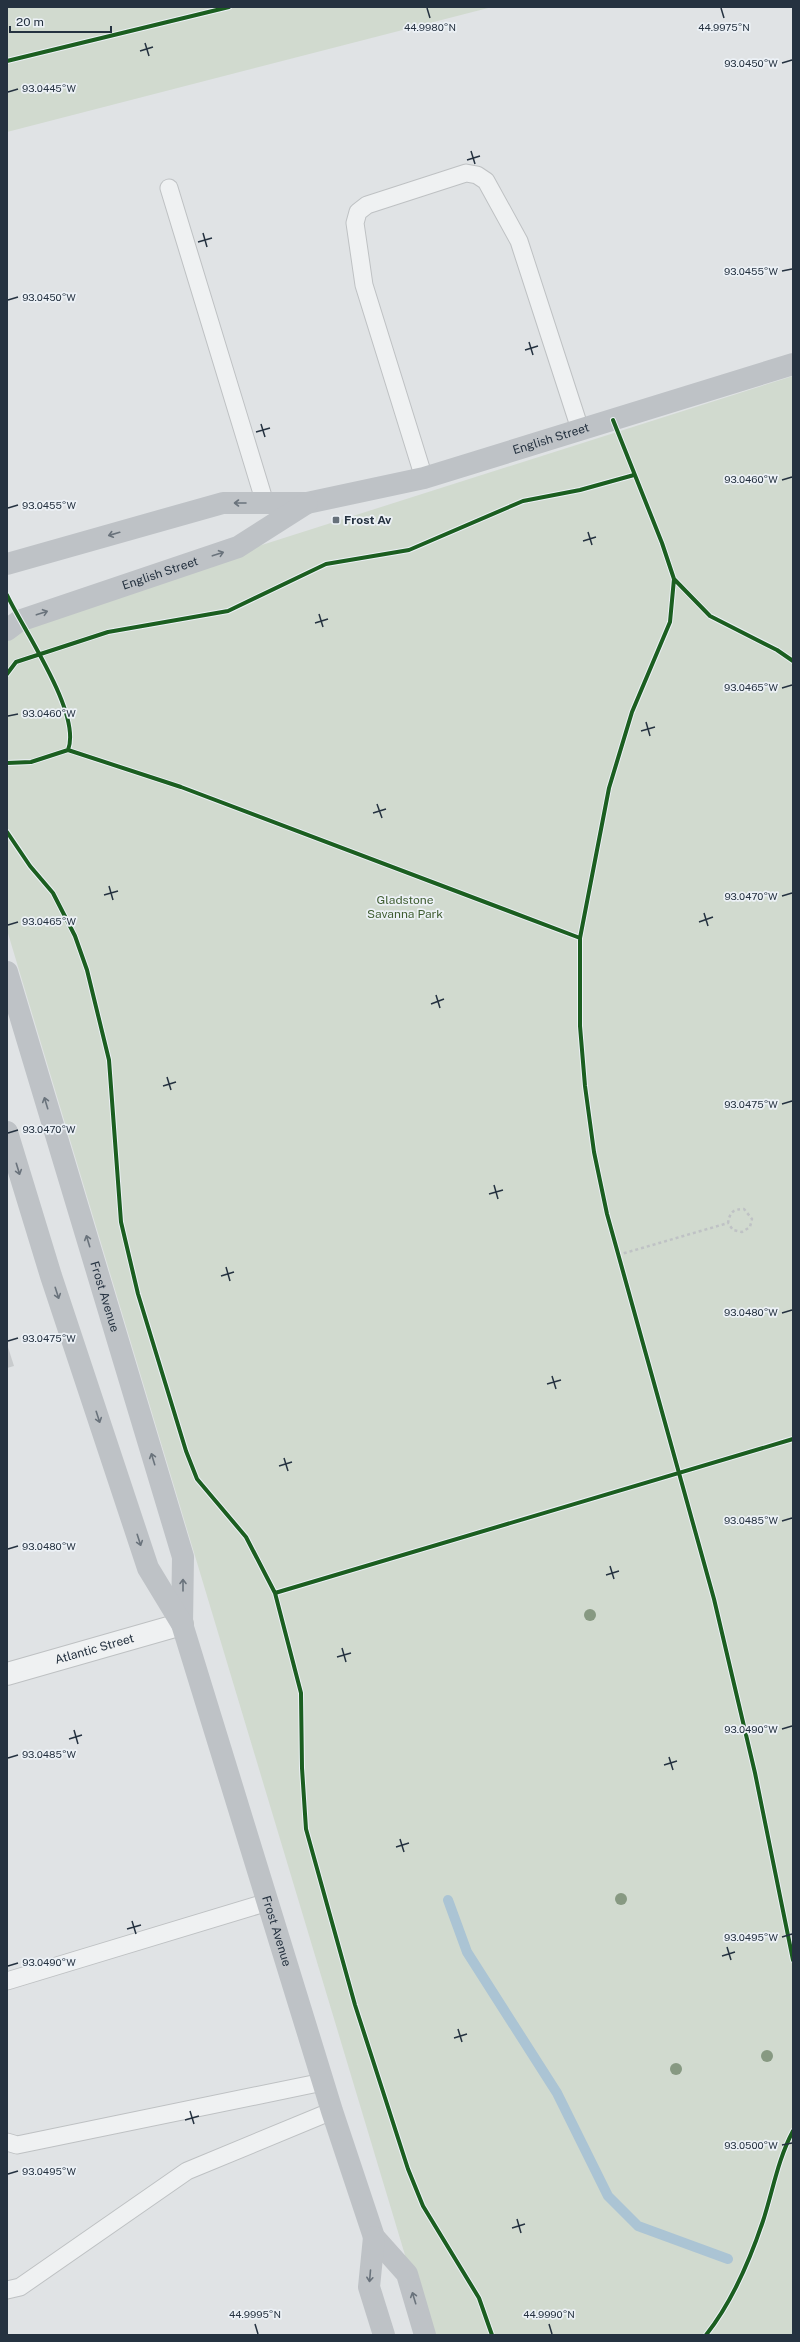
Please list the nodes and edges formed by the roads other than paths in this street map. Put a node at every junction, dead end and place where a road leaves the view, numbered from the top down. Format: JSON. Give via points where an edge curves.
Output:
{"nodes":[{"id":1,"x":169,"y":188,"type":"dead end"},
{"id":2,"x":793,"y":364,"type":"edge"},
{"id":3,"x":580,"y":429,"type":"junction"},
{"id":4,"x":424,"y":478,"type":"junction"},
{"id":5,"x":265,"y":503,"type":"junction"},
{"id":6,"x":307,"y":503,"type":"junction"},
{"id":7,"x":7,"y":564,"type":"edge"},
{"id":8,"x":7,"y":630,"type":"edge"},
{"id":9,"x":7,"y":972,"type":"edge"},
{"id":10,"x":7,"y":1132,"type":"edge"},
{"id":11,"x":182,"y":1624,"type":"junction"},
{"id":12,"x":7,"y":1674,"type":"edge"},
{"id":13,"x":268,"y":1902,"type":"junction"},
{"id":14,"x":7,"y":1981,"type":"edge"},
{"id":15,"x":323,"y":2082,"type":"junction"},
{"id":16,"x":332,"y":2111,"type":"junction"},
{"id":17,"x":7,"y":2142,"type":"edge"},
{"id":18,"x":374,"y":2237,"type":"junction"},
{"id":19,"x":7,"y":2290,"type":"edge"},
{"id":20,"x":384,"y":2335,"type":"edge"},
{"id":21,"x":425,"y":2335,"type":"edge"}],
"edges":[{"from":1,"to":5,"type":"lane"},
{"from":2,"to":3,"type":"street","name":"English Street"},
{"from":3,"to":4,"type":"street","name":"English Street"},
{"from":3,"to":4,"type":"lane","via":[[519,241],[486,181],[477,175],[466,173],[367,204],[358,212],[355,223],[364,285]]},
{"from":4,"to":6,"type":"street","name":"English Street"},
{"from":5,"to":6,"type":"street","name":"English Street"},
{"from":5,"to":7,"type":"street","name":"English Street","one_way":true,"via":[[223,503]]},
{"from":8,"to":6,"type":"street","name":"English Street","one_way":true,"via":[[19,621],[238,548]]},
{"from":11,"to":9,"type":"street","name":"Frost Avenue","one_way":true,"via":[[182,1557]]},
{"from":10,"to":11,"type":"street","name":"Frost Avenue","one_way":true,"via":[[51,1276],[148,1568]]},
{"from":11,"to":12,"type":"street","name":"Atlantic Street"},
{"from":11,"to":13,"type":"street","name":"Frost Avenue"},
{"from":13,"to":14,"type":"lane"},
{"from":13,"to":15,"type":"street","name":"Frost Avenue"},
{"from":15,"to":16,"type":"street","name":"Frost Avenue"},
{"from":15,"to":17,"type":"lane","via":[[17,2146]]},
{"from":16,"to":18,"type":"street","name":"Frost Avenue"},
{"from":16,"to":19,"type":"lane","via":[[187,2171],[20,2287]]},
{"from":18,"to":20,"type":"street","name":"Frost Avenue","one_way":true,"via":[[369,2287]]},
{"from":21,"to":18,"type":"street","name":"Frost Avenue","one_way":true,"via":[[407,2274]]}]}
